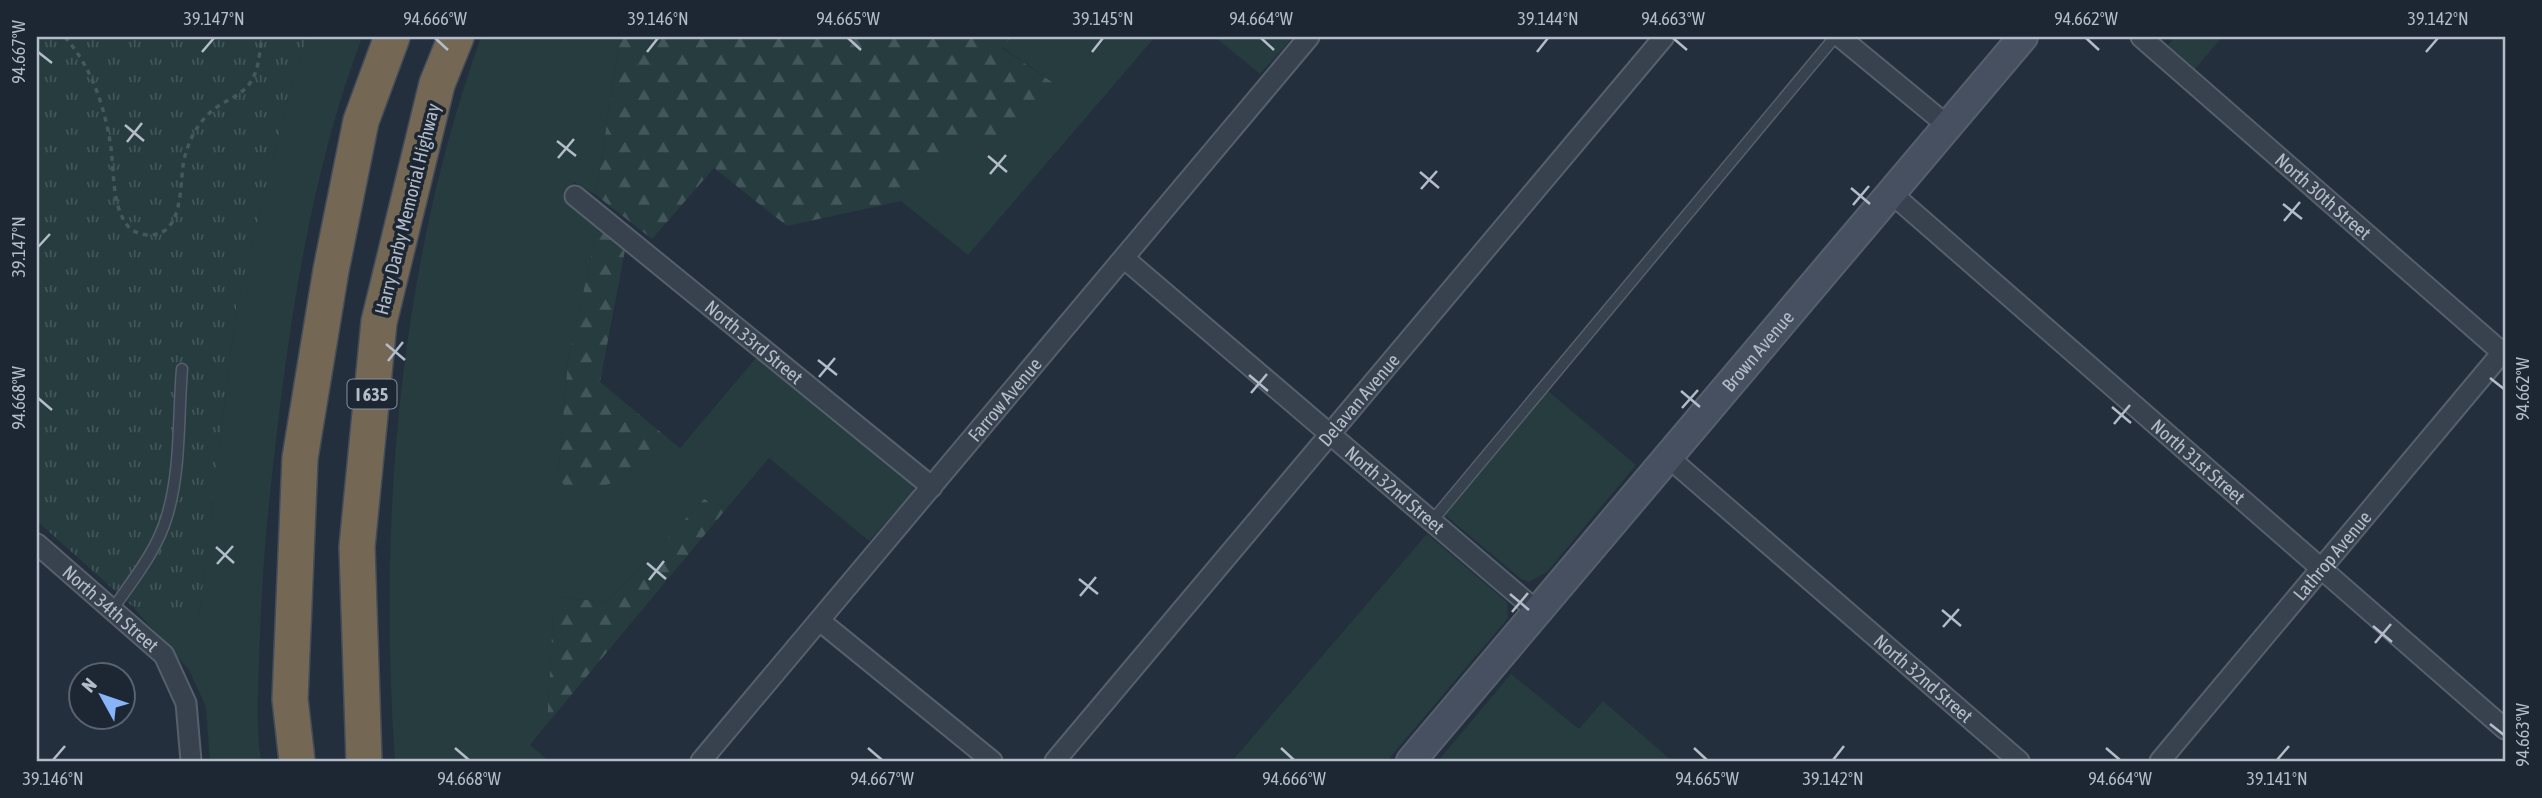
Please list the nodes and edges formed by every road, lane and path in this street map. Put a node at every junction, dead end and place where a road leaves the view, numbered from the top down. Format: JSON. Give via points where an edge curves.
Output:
{"nodes":[{"id":1,"x":65,"y":37,"type":"edge"},
{"id":2,"x":262,"y":37,"type":"edge"},
{"id":3,"x":392,"y":37,"type":"edge"},
{"id":4,"x":456,"y":37,"type":"edge"},
{"id":5,"x":1309,"y":37,"type":"edge"},
{"id":6,"x":1664,"y":37,"type":"edge"},
{"id":7,"x":1838,"y":37,"type":"edge"},
{"id":8,"x":2023,"y":37,"type":"edge"},
{"id":9,"x":2141,"y":37,"type":"edge"},
{"id":10,"x":1948,"y":126,"type":"junction"},
{"id":11,"x":1891,"y":193,"type":"junction"},
{"id":12,"x":575,"y":196,"type":"dead end"},
{"id":13,"x":1125,"y":259,"type":"junction"},
{"id":14,"x":2504,"y":352,"type":"edge"},
{"id":15,"x":182,"y":369,"type":"dead end"},
{"id":16,"x":1331,"y":433,"type":"junction"},
{"id":17,"x":1668,"y":457,"type":"junction"},
{"id":18,"x":932,"y":487,"type":"junction"},
{"id":19,"x":1432,"y":521,"type":"junction"},
{"id":20,"x":37,"y":544,"type":"edge"},
{"id":21,"x":2322,"y":569,"type":"junction"},
{"id":22,"x":113,"y":610,"type":"junction"},
{"id":23,"x":1538,"y":612,"type":"junction"},
{"id":24,"x":820,"y":621,"type":"junction"},
{"id":25,"x":2505,"y":729,"type":"edge"},
{"id":26,"x":191,"y":761,"type":"edge"},
{"id":27,"x":297,"y":761,"type":"edge"},
{"id":28,"x":364,"y":761,"type":"edge"},
{"id":29,"x":701,"y":761,"type":"edge"},
{"id":30,"x":992,"y":761,"type":"edge"},
{"id":31,"x":1055,"y":761,"type":"edge"},
{"id":32,"x":1411,"y":761,"type":"edge"},
{"id":33,"x":2019,"y":761,"type":"edge"},
{"id":34,"x":2160,"y":761,"type":"edge"}],
"edges":[{"from":1,"to":2,"type":"path","via":[[82,56],[99,95],[115,191],[127,226],[147,235],[169,228],[177,213],[185,154],[194,133],[209,113],[246,89],[255,77]]},
{"from":3,"to":27,"type":"highway","via":[[361,121],[300,458],[290,699]]},
{"from":4,"to":28,"type":"highway","name":"Harry Darby Memorial Highway","number":"I 635","via":[[437,84],[379,322],[357,547]]},
{"from":5,"to":13,"type":"street","name":"Farrow Avenue"},
{"from":6,"to":16,"type":"street","name":"Delavan Avenue"},
{"from":7,"to":10,"type":"street"},
{"from":7,"to":19,"type":"lane"},
{"from":8,"to":10,"type":"main road","name":"Brown Avenue"},
{"from":9,"to":14,"type":"street","name":"North 30th Street"},
{"from":10,"to":11,"type":"main road","name":"Brown Avenue"},
{"from":11,"to":17,"type":"main road","name":"Brown Avenue"},
{"from":11,"to":21,"type":"street","name":"North 31st Street"},
{"from":12,"to":18,"type":"street","name":"North 33rd Street"},
{"from":13,"to":16,"type":"street","name":"North 32nd Street"},
{"from":13,"to":18,"type":"street","name":"Farrow Avenue"},
{"from":14,"to":21,"type":"street","name":"Lathrop Avenue"},
{"from":15,"to":22,"type":"lane","via":[[167,516],[146,560]]},
{"from":16,"to":19,"type":"street","name":"North 32nd Street"},
{"from":16,"to":31,"type":"street","name":"Delavan Avenue"},
{"from":17,"to":23,"type":"main road","name":"Brown Avenue"},
{"from":17,"to":33,"type":"street","name":"North 32nd Street"},
{"from":18,"to":24,"type":"street","name":"Farrow Avenue"},
{"from":19,"to":23,"type":"street","name":"North 32nd Street"},
{"from":20,"to":22,"type":"street","name":"North 34th Street"},
{"from":21,"to":25,"type":"street","name":"North 31st Street"},
{"from":21,"to":34,"type":"street","name":"Lathrop Avenue"},
{"from":22,"to":26,"type":"street","name":"North 34th Street","via":[[164,655],[173,672],[186,703]]},
{"from":23,"to":32,"type":"main road","name":"Brown Avenue"},
{"from":24,"to":29,"type":"street","name":"Farrow Avenue"},
{"from":24,"to":30,"type":"street"}]}
